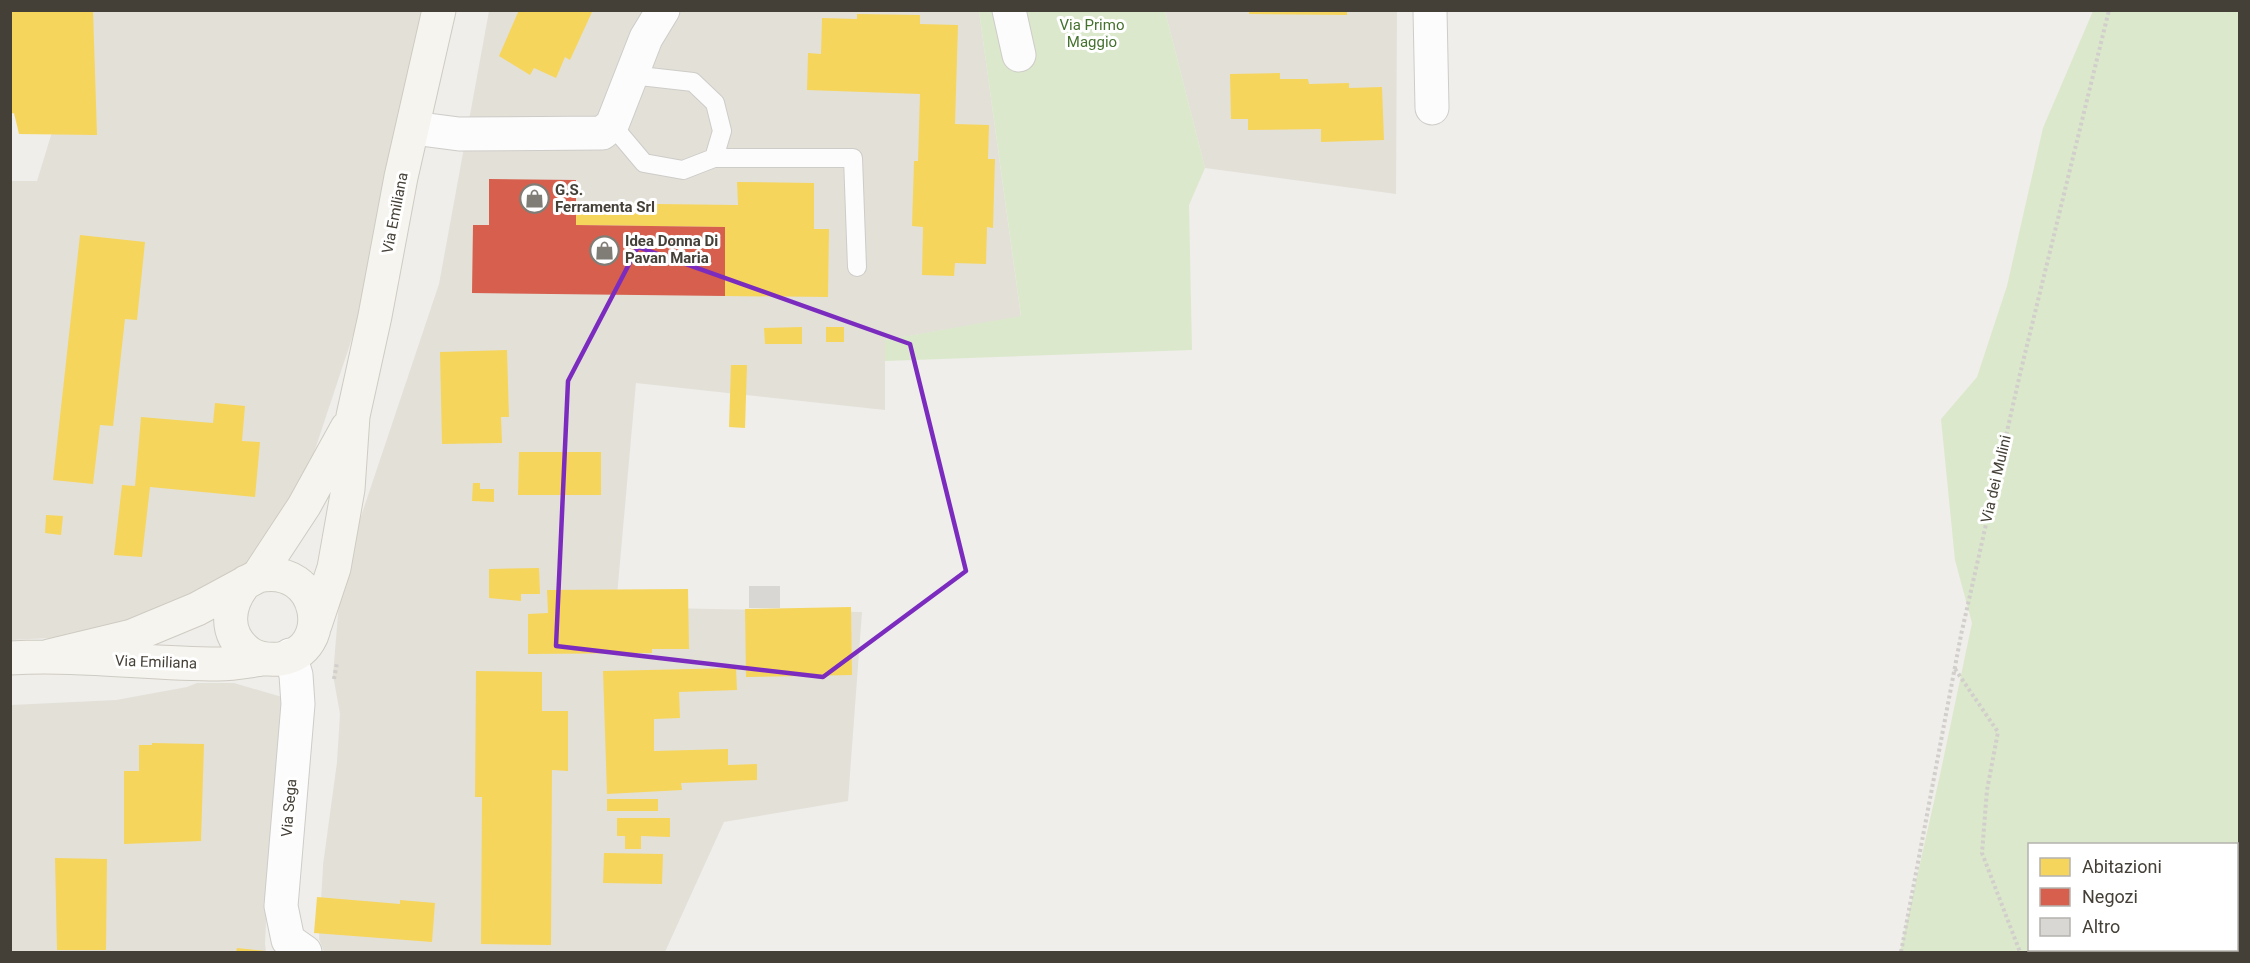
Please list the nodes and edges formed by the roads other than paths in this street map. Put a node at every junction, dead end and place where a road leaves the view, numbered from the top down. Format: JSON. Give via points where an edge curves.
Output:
{"nodes":[{"id":1,"x":439,"y":10,"type":"edge"},
{"id":2,"x":663,"y":10,"type":"edge"},
{"id":3,"x":1009,"y":10,"type":"edge"},
{"id":4,"x":1430,"y":10,"type":"edge"},
{"id":5,"x":1019,"y":55,"type":"dead end"},
{"id":6,"x":632,"y":75,"type":"junction"},
{"id":7,"x":1432,"y":108,"type":"dead end"},
{"id":8,"x":612,"y":125,"type":"junction"},
{"id":9,"x":413,"y":128,"type":"junction"},
{"id":10,"x":714,"y":158,"type":"junction"},
{"id":11,"x":857,"y":267,"type":"dead end"},
{"id":12,"x":353,"y":416,"type":"junction"},
{"id":13,"x":252,"y":579,"type":"junction"},
{"id":14,"x":315,"y":625,"type":"junction"},
{"id":15,"x":49,"y":656,"type":"junction"},
{"id":16,"x":277,"y":657,"type":"junction"},
{"id":17,"x":10,"y":658,"type":"edge"},
{"id":18,"x":305,"y":952,"type":"edge"}],
"edges":[{"from":1,"to":9,"type":"main road","name":"Via Emiliana"},
{"from":2,"to":6,"type":"street","via":[[646,38]]},
{"from":3,"to":5,"type":"street"},
{"from":4,"to":7,"type":"street"},
{"from":6,"to":8,"type":"street"},
{"from":6,"to":10,"type":"lane","via":[[693,82],[715,103],[722,131]]},
{"from":8,"to":9,"type":"street","via":[[602,133],[538,135],[459,134]]},
{"from":8,"to":10,"type":"lane","via":[[644,163],[683,170]]},
{"from":9,"to":12,"type":"main road","name":"Via Emiliana"},
{"from":10,"to":11,"type":"lane","via":[[853,158]]},
{"from":12,"to":13,"type":"main road","name":"Via Emiliana","via":[[304,506]]},
{"from":12,"to":14,"type":"main road","name":"Via Emiliana","via":[[348,489],[334,568]]},
{"from":13,"to":14,"type":"main road","via":[[280,574],[295,580],[308,592]]},
{"from":13,"to":15,"type":"main road","name":"Via Emiliana","via":[[197,609],[132,636]]},
{"from":13,"to":16,"type":"main road","name":"Via Emiliana","via":[[236,594],[230,621],[234,636],[252,655]]},
{"from":14,"to":16,"type":"main road","name":"Via Emiliana","via":[[302,648]]},
{"from":15,"to":16,"type":"main road","name":"Via Emiliana","via":[[220,664]]},
{"from":15,"to":17,"type":"main road","name":"Via Emiliana"},
{"from":16,"to":18,"type":"street","name":"Via Sega","via":[[296,675],[298,704],[281,906],[288,940]]}]}
